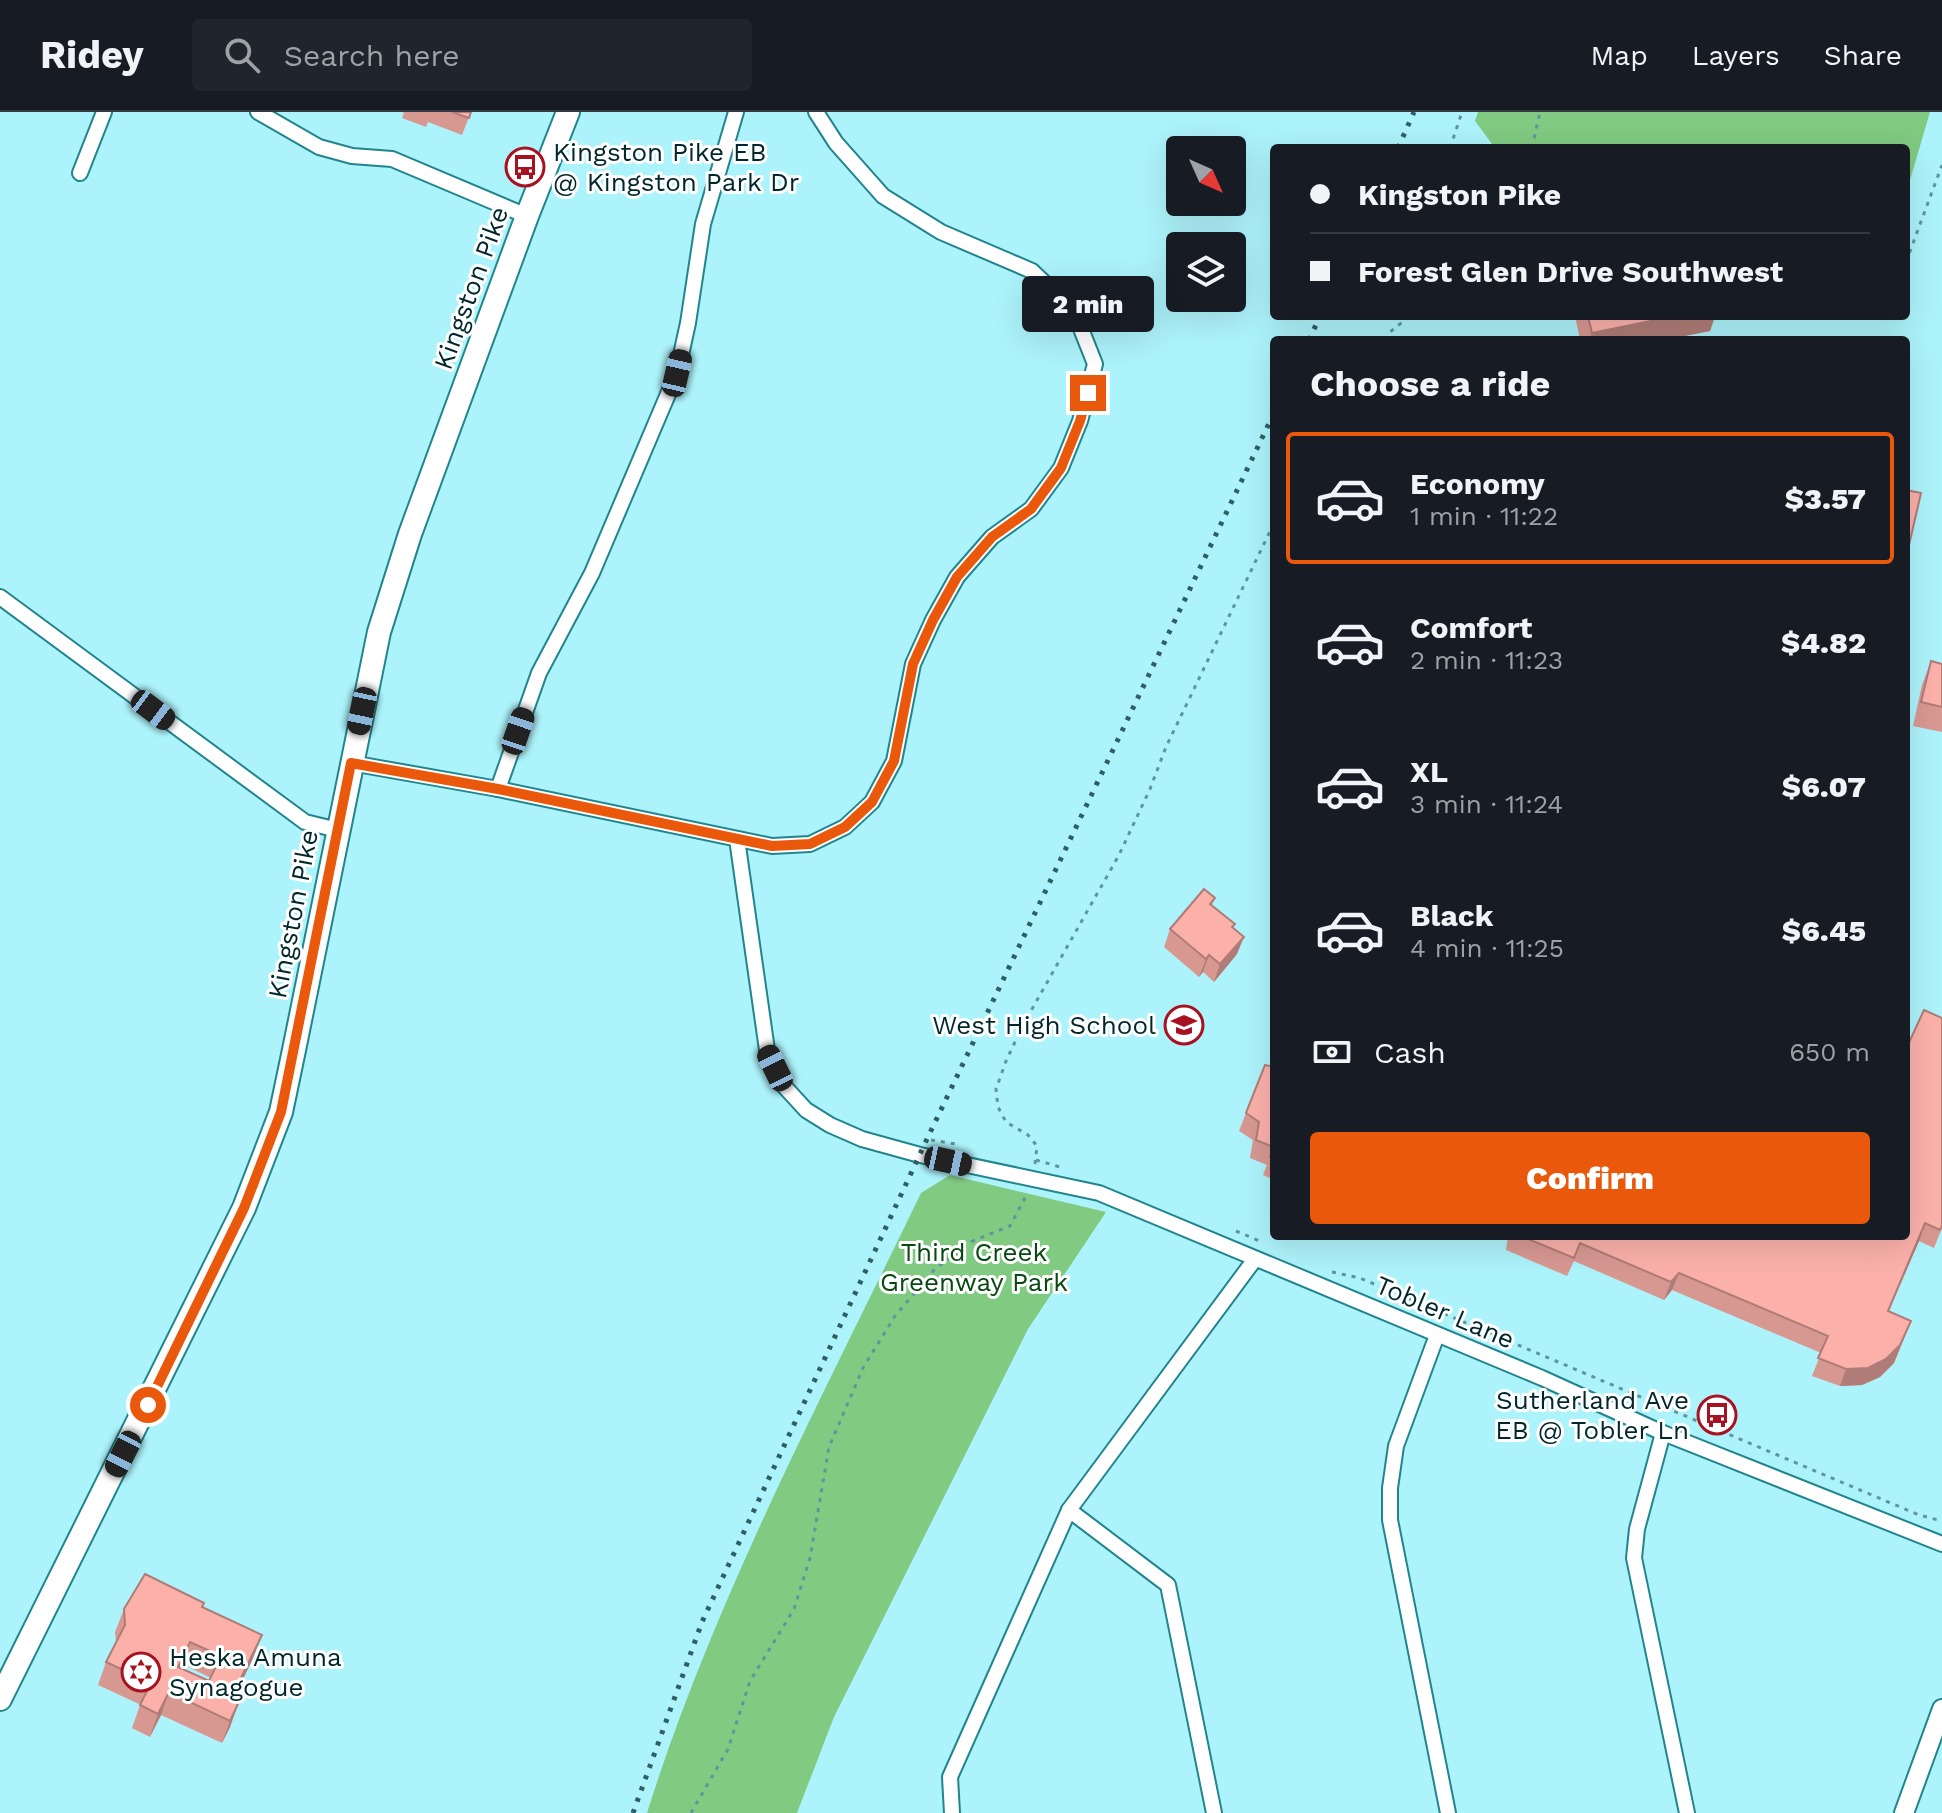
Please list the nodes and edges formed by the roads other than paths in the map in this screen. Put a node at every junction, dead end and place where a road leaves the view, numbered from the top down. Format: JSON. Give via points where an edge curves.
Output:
{"nodes":[{"id":1,"x":104,"y":112,"type":"edge"},
{"id":2,"x":258,"y":112,"type":"edge"},
{"id":3,"x":568,"y":112,"type":"edge"},
{"id":4,"x":736,"y":112,"type":"edge"},
{"id":5,"x":816,"y":112,"type":"edge"},
{"id":6,"x":80,"y":173,"type":"dead end"},
{"id":7,"x":527,"y":216,"type":"junction"},
{"id":8,"x":0,"y":597,"type":"edge"},
{"id":9,"x":351,"y":763,"type":"junction"},
{"id":10,"x":498,"y":789,"type":"junction"},
{"id":11,"x":338,"y":830,"type":"junction"},
{"id":12,"x":737,"y":839,"type":"junction"},
{"id":13,"x":1255,"y":1259,"type":"junction"},
{"id":14,"x":1437,"y":1335,"type":"junction"},
{"id":15,"x":1663,"y":1433,"type":"junction"},
{"id":16,"x":1069,"y":1510,"type":"junction"},
{"id":17,"x":1942,"y":1544,"type":"edge"},
{"id":18,"x":0,"y":1699,"type":"edge"},
{"id":19,"x":1942,"y":1709,"type":"edge"},
{"id":20,"x":1937,"y":1738,"type":"edge"},
{"id":21,"x":952,"y":1813,"type":"edge"},
{"id":22,"x":1214,"y":1813,"type":"edge"},
{"id":23,"x":1448,"y":1813,"type":"edge"},
{"id":24,"x":1687,"y":1813,"type":"edge"},
{"id":25,"x":1904,"y":1813,"type":"edge"}],
"edges":[{"from":1,"to":6,"type":"street"},
{"from":2,"to":7,"type":"street","via":[[319,147],[392,159]]},
{"from":3,"to":7,"type":"main road","name":"Kingston Pike"},
{"from":4,"to":10,"type":"street","via":[[703,224],[677,373],[592,573],[539,673]]},
{"from":5,"to":12,"type":"street","via":[[883,196],[941,232],[1032,271],[1074,311],[1095,364],[1061,468],[1031,509],[992,537],[957,577],[933,620],[913,664],[894,761],[872,802],[845,827],[810,844],[772,846]]},
{"from":7,"to":9,"type":"main road","name":"Kingston Pike","via":[[405,548],[379,632]]},
{"from":8,"to":11,"type":"street","via":[[305,822]]},
{"from":9,"to":10,"type":"street"},
{"from":9,"to":11,"type":"main road","name":"Kingston Pike"},
{"from":10,"to":12,"type":"street"},
{"from":11,"to":18,"type":"main road","name":"Kingston Pike","via":[[281,1112],[265,1157],[185,1332]]},
{"from":12,"to":13,"type":"street","name":"Tobler Lane","via":[[767,1050],[784,1086],[806,1110],[862,1139],[1099,1193]]},
{"from":13,"to":14,"type":"street","name":"Tobler Lane"},
{"from":13,"to":16,"type":"street"},
{"from":14,"to":15,"type":"street","name":"Tobler Lane"},
{"from":14,"to":23,"type":"street","via":[[1396,1446],[1390,1520]]},
{"from":15,"to":17,"type":"street","name":"Tobler Lane"},
{"from":15,"to":24,"type":"street","via":[[1634,1558]]},
{"from":16,"to":21,"type":"street","via":[[950,1777]]},
{"from":16,"to":22,"type":"street","via":[[1168,1585]]},
{"from":19,"to":20,"type":"street"},
{"from":20,"to":25,"type":"street"}]}
